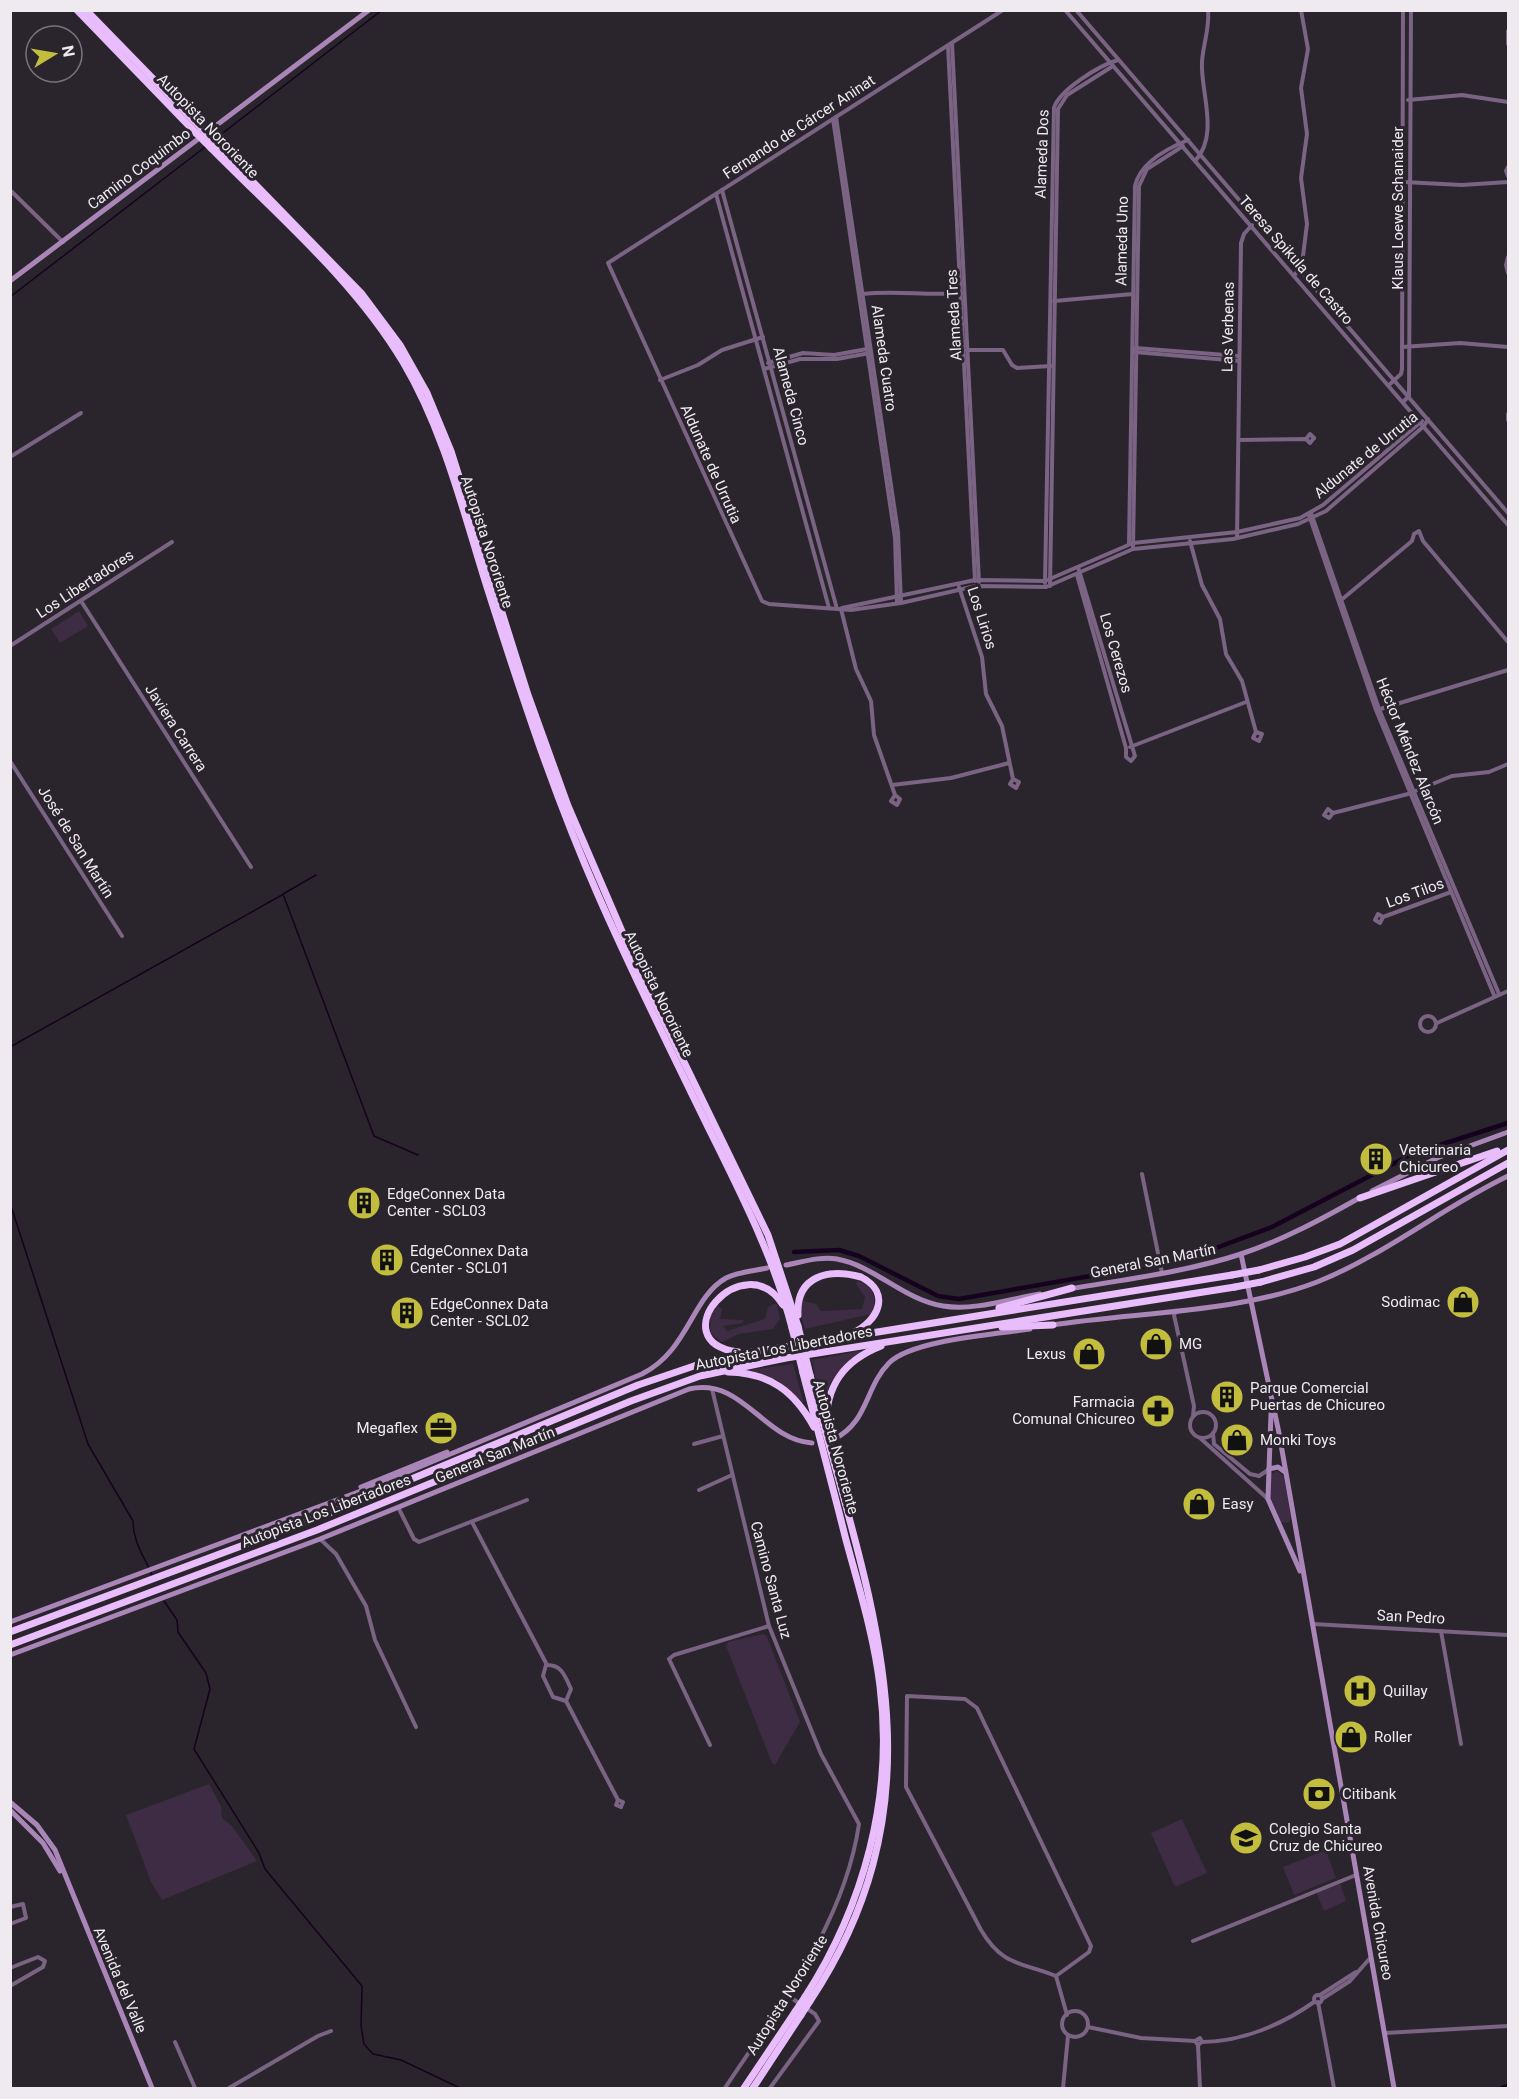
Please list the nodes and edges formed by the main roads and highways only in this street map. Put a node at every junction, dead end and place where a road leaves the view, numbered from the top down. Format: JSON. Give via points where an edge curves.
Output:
{"nodes":[{"id":1,"x":77,"y":10,"type":"edge"},
{"id":2,"x":86,"y":10,"type":"edge"},
{"id":3,"x":198,"y":131,"type":"junction"},
{"id":4,"x":214,"y":146,"type":"junction"},
{"id":5,"x":1509,"y":1149,"type":"edge"},
{"id":6,"x":1509,"y":1163,"type":"edge"},
{"id":7,"x":1360,"y":1198,"type":"road end"},
{"id":8,"x":1072,"y":1288,"type":"road end"},
{"id":9,"x":788,"y":1315,"type":"junction"},
{"id":10,"x":973,"y":1316,"type":"junction"},
{"id":11,"x":1053,"y":1325,"type":"road end"},
{"id":12,"x":795,"y":1327,"type":"junction"},
{"id":13,"x":972,"y":1328,"type":"junction"},
{"id":14,"x":845,"y":1337,"type":"junction"},
{"id":15,"x":897,"y":1341,"type":"junction"},
{"id":16,"x":747,"y":1353,"type":"junction"},
{"id":17,"x":714,"y":1372,"type":"junction"},
{"id":18,"x":807,"y":1374,"type":"junction"},
{"id":19,"x":819,"y":1436,"type":"junction"},
{"id":20,"x":831,"y":1442,"type":"junction"},
{"id":21,"x":10,"y":1632,"type":"edge"},
{"id":22,"x":10,"y":1645,"type":"edge"},
{"id":23,"x":807,"y":1999,"type":"junction"},
{"id":24,"x":798,"y":2013,"type":"junction"},
{"id":25,"x":744,"y":2088,"type":"edge"},
{"id":26,"x":753,"y":2088,"type":"edge"}],
"edges":[{"from":1,"to":3,"type":"highway","name":"Autopista Nororiente"},
{"from":2,"to":3,"type":"highway","name":"Autopista Nororiente"},
{"from":3,"to":4,"type":"highway","name":"Autopista Nororiente","bridge":true},
{"from":4,"to":9,"type":"highway","name":"Autopista Nororiente","via":[[357,298],[386,336],[419,392],[442,447],[520,692],[570,828],[626,957],[757,1227]]},
{"from":4,"to":12,"type":"highway","name":"Autopista Nororiente","via":[[362,294],[400,345],[427,393],[451,451],[525,686],[572,816],[633,957],[768,1235],[783,1275]]},
{"from":5,"to":7,"type":"highway"},
{"from":5,"to":10,"type":"highway","name":"Autopista Los Libertadores","bridge":true,"via":[[1340,1244],[1305,1257],[1232,1275]]},
{"from":6,"to":13,"type":"highway","name":"Autopista Los Libertadores","bridge":true,"via":[[1353,1250],[1314,1267],[1235,1287]]},
{"from":8,"to":10,"type":"highway"},
{"from":9,"to":12,"type":"highway","name":"Autopista Nororiente"},
{"from":9,"to":16,"type":"highway","via":[[774,1293],[758,1285],[742,1286],[714,1302],[705,1319],[710,1337],[727,1350]]},
{"from":10,"to":14,"type":"highway","name":"Autopista Los Libertadores"},
{"from":11,"to":13,"type":"highway"},
{"from":12,"to":14,"type":"highway","via":[[798,1299],[807,1284],[821,1276],[857,1276],[875,1290],[878,1310],[869,1324]]},
{"from":12,"to":18,"type":"highway","name":"Autopista Nororiente","bridge":true},
{"from":13,"to":15,"type":"highway","name":"Autopista Los Libertadores"},
{"from":14,"to":16,"type":"highway","name":"Autopista Los Libertadores"},
{"from":15,"to":17,"type":"highway","name":"Autopista Los Libertadores"},
{"from":15,"to":20,"type":"highway","via":[[858,1356],[837,1377],[827,1410]]},
{"from":16,"to":21,"type":"highway","name":"Autopista Los Libertadores","via":[[638,1385],[352,1504]]},
{"from":17,"to":19,"type":"highway","via":[[753,1374],[777,1383],[797,1400]]},
{"from":17,"to":22,"type":"highway","name":"Autopista Los Libertadores","via":[[651,1393],[334,1524]]},
{"from":18,"to":19,"type":"highway","name":"Autopista Nororiente"},
{"from":18,"to":20,"type":"highway","name":"Autopista Nororiente"},
{"from":19,"to":23,"type":"highway","name":"Autopista Nororiente","via":[[874,1647],[883,1753],[875,1826],[861,1881],[837,1941]]},
{"from":20,"to":23,"type":"highway","name":"Autopista Nororiente","via":[[881,1652],[889,1762],[882,1825],[865,1889],[840,1950]]},
{"from":23,"to":24,"type":"highway","name":"Autopista Nororiente","bridge":true},
{"from":24,"to":25,"type":"highway","name":"Autopista Nororiente"},
{"from":24,"to":26,"type":"highway","name":"Autopista Nororiente"}]}
